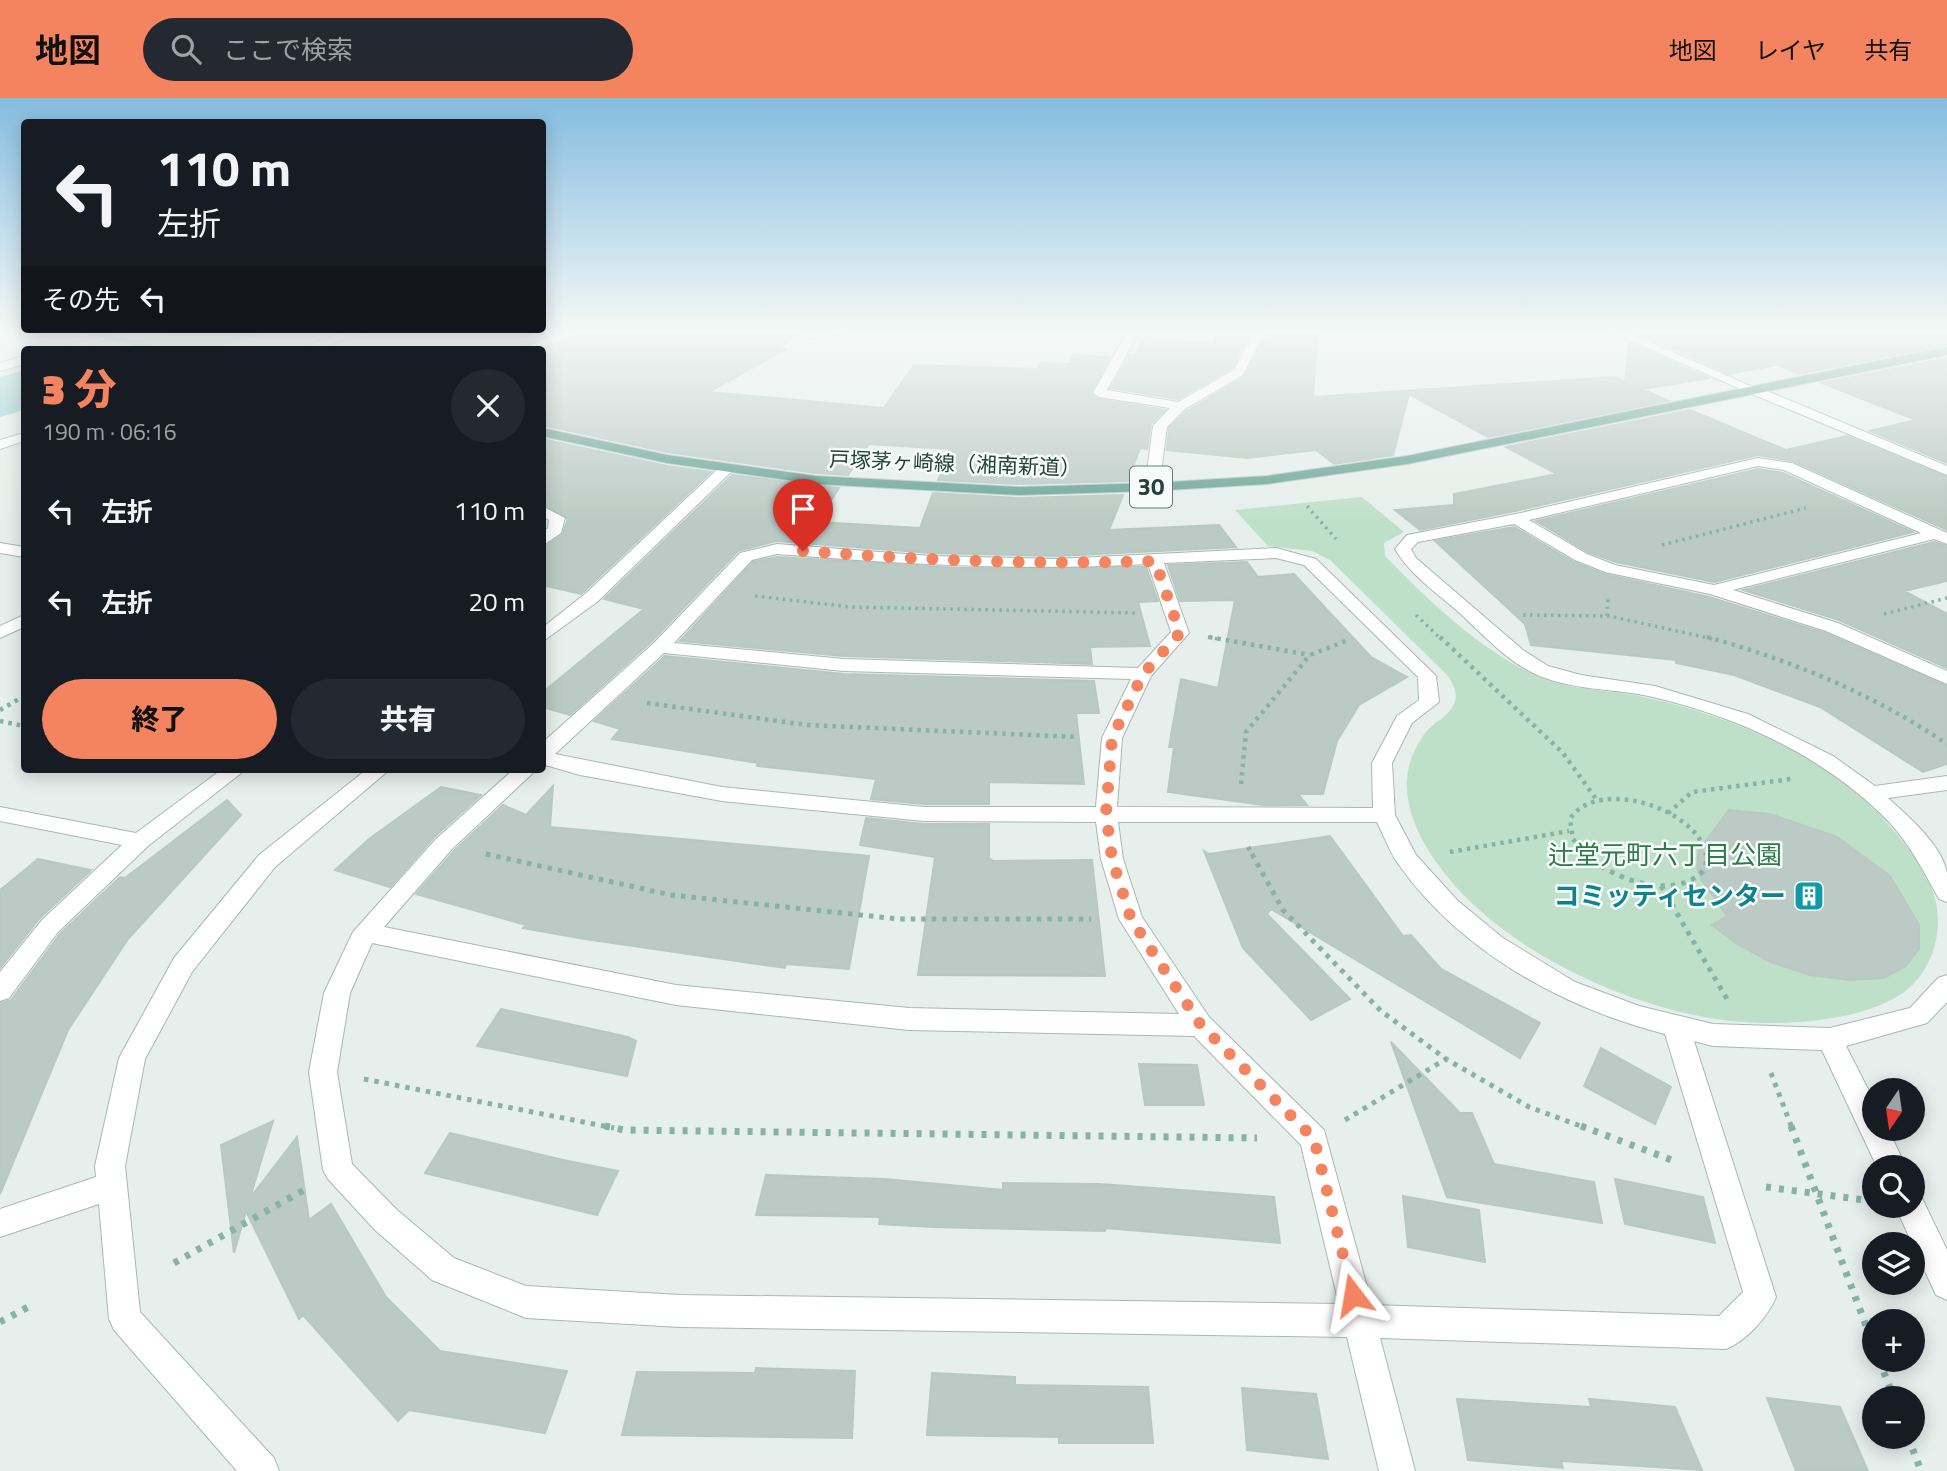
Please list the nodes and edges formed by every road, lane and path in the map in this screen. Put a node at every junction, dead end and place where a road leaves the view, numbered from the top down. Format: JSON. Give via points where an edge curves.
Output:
{"nodes":[{"id":1,"x":1106,"y":394,"type":"edge"},
{"id":2,"x":1201,"y":394,"type":"edge"},
{"id":3,"x":1740,"y":394,"type":"edge"},
{"id":4,"x":1763,"y":394,"type":"edge"},
{"id":5,"x":1180,"y":406,"type":"junction"},
{"id":6,"x":546,"y":433,"type":"edge"},
{"id":7,"x":21,"y":438,"type":"edge"},
{"id":8,"x":0,"y":445,"type":"edge"},
{"id":9,"x":726,"y":469,"type":"junction"},
{"id":10,"x":1947,"y":471,"type":"edge"},
{"id":11,"x":1152,"y":487,"type":"junction"},
{"id":12,"x":1853,"y":496,"type":"junction"},
{"id":13,"x":1302,"y":499,"type":"dead end"},
{"id":14,"x":546,"y":512,"type":"edge"},
{"id":15,"x":1516,"y":519,"type":"junction"},
{"id":16,"x":1941,"y":536,"type":"edge"},
{"id":17,"x":546,"y":538,"type":"edge"},
{"id":18,"x":1338,"y":541,"type":"dead end"},
{"id":19,"x":0,"y":548,"type":"edge"},
{"id":20,"x":21,"y":552,"type":"edge"},
{"id":21,"x":1155,"y":561,"type":"junction"},
{"id":22,"x":1611,"y":569,"type":"junction"},
{"id":23,"x":1714,"y":590,"type":"junction"},
{"id":24,"x":712,"y":591,"type":"junction"},
{"id":25,"x":1947,"y":598,"type":"edge"},
{"id":26,"x":1414,"y":613,"type":"dead end"},
{"id":27,"x":1607,"y":616,"type":"dead end"},
{"id":28,"x":21,"y":622,"type":"edge"},
{"id":29,"x":1177,"y":623,"type":"junction"},
{"id":30,"x":1832,"y":627,"type":"junction"},
{"id":31,"x":0,"y":634,"type":"edge"},
{"id":32,"x":546,"y":634,"type":"edge"},
{"id":33,"x":660,"y":647,"type":"junction"},
{"id":34,"x":1310,"y":655,"type":"dead end"},
{"id":35,"x":1143,"y":674,"type":"junction"},
{"id":36,"x":1947,"y":678,"type":"edge"},
{"id":37,"x":609,"y":695,"type":"junction"},
{"id":38,"x":21,"y":697,"type":"edge"},
{"id":39,"x":0,"y":710,"type":"edge"},
{"id":40,"x":0,"y":720,"type":"edge"},
{"id":41,"x":21,"y":725,"type":"edge"},
{"id":42,"x":1112,"y":738,"type":"junction"},
{"id":43,"x":546,"y":752,"type":"edge"},
{"id":44,"x":546,"y":757,"type":"edge"},
{"id":45,"x":1843,"y":772,"type":"junction"},
{"id":46,"x":231,"y":773,"type":"edge"},
{"id":47,"x":375,"y":773,"type":"edge"},
{"id":48,"x":523,"y":773,"type":"edge"},
{"id":49,"x":1947,"y":783,"type":"edge"},
{"id":50,"x":1872,"y":793,"type":"junction"},
{"id":51,"x":1596,"y":799,"type":"junction"},
{"id":52,"x":1106,"y":813,"type":"junction"},
{"id":53,"x":1668,"y":813,"type":"junction"},
{"id":54,"x":0,"y":814,"type":"edge"},
{"id":55,"x":1384,"y":815,"type":"junction"},
{"id":56,"x":1569,"y":831,"type":"junction"},
{"id":57,"x":140,"y":841,"type":"junction"},
{"id":58,"x":444,"y":844,"type":"junction"},
{"id":59,"x":1407,"y":860,"type":"junction"},
{"id":60,"x":1661,"y":886,"type":"junction"},
{"id":61,"x":1947,"y":892,"type":"edge"},
{"id":62,"x":1283,"y":910,"type":"dead end"},
{"id":63,"x":1131,"y":919,"type":"junction"},
{"id":64,"x":365,"y":932,"type":"junction"},
{"id":65,"x":1947,"y":985,"type":"edge"},
{"id":66,"x":0,"y":991,"type":"edge"},
{"id":67,"x":1200,"y":1024,"type":"junction"},
{"id":68,"x":1675,"y":1027,"type":"junction"},
{"id":69,"x":1750,"y":1038,"type":"junction"},
{"id":70,"x":1830,"y":1039,"type":"junction"},
{"id":71,"x":1446,"y":1059,"type":"junction"},
{"id":72,"x":323,"y":1072,"type":"junction"},
{"id":73,"x":1314,"y":1139,"type":"junction"},
{"id":74,"x":1886,"y":1155,"type":"edge"},
{"id":75,"x":338,"y":1170,"type":"junction"},
{"id":76,"x":1723,"y":1179,"type":"junction"},
{"id":77,"x":112,"y":1186,"type":"junction"},
{"id":78,"x":1817,"y":1196,"type":"junction"},
{"id":79,"x":1862,"y":1200,"type":"edge"},
{"id":80,"x":1916,"y":1218,"type":"edge"},
{"id":81,"x":0,"y":1223,"type":"edge"},
{"id":82,"x":174,"y":1264,"type":"dead end"},
{"id":83,"x":1947,"y":1284,"type":"edge"},
{"id":84,"x":32,"y":1305,"type":"dead end"},
{"id":85,"x":1862,"y":1315,"type":"edge"},
{"id":86,"x":1360,"y":1321,"type":"junction"},
{"id":87,"x":0,"y":1322,"type":"edge"},
{"id":88,"x":1913,"y":1449,"type":"edge"},
{"id":89,"x":261,"y":1471,"type":"edge"},
{"id":90,"x":1397,"y":1471,"type":"edge"},
{"id":91,"x":1921,"y":1471,"type":"edge"}],
"edges":[{"from":1,"to":5,"type":"street"},
{"from":2,"to":5,"type":"street"},
{"from":3,"to":11,"type":"main road","name":"戸塚茅ヶ崎線（湘南新道）","number":"30","via":[[1406,460],[1267,480]]},
{"from":4,"to":10,"type":"street"},
{"from":5,"to":11,"type":"street","via":[[1160,426]]},
{"from":6,"to":9,"type":"main road","name":"戸塚茅ヶ崎線（湘南新道）","number":"30"},
{"from":7,"to":8,"type":"street"},
{"from":9,"to":11,"type":"main road","name":"戸塚茅ヶ崎線（湘南新道）","number":"30","via":[[908,487],[1019,491]]},
{"from":9,"to":32,"type":"street","via":[[591,598]]},
{"from":12,"to":15,"type":"street","via":[[1787,466],[1758,462]]},
{"from":12,"to":16,"type":"street"},
{"from":12,"to":22,"type":"path","via":[[1619,556]]},
{"from":13,"to":18,"type":"path"},
{"from":14,"to":17,"type":"street","via":[[557,518],[556,530]]},
{"from":15,"to":22,"type":"street"},
{"from":15,"to":45,"type":"street","via":[[1413,538],[1404,549],[1410,561],[1539,670],[1659,693],[1726,714],[1789,741]]},
{"from":16,"to":23,"type":"street"},
{"from":19,"to":20,"type":"street"},
{"from":21,"to":24,"type":"street","via":[[932,561],[777,549],[746,556]]},
{"from":21,"to":29,"type":"street"},
{"from":21,"to":55,"type":"street","via":[[1276,553],[1310,562],[1427,676],[1429,702],[1404,720],[1381,762]]},
{"from":22,"to":23,"type":"street"},
{"from":22,"to":27,"type":"path"},
{"from":23,"to":30,"type":"street"},
{"from":24,"to":29,"type":"path","via":[[850,607]]},
{"from":24,"to":33,"type":"street"},
{"from":25,"to":30,"type":"path"},
{"from":26,"to":51,"type":"path","via":[[1563,753]]},
{"from":28,"to":31,"type":"street"},
{"from":29,"to":34,"type":"path"},
{"from":29,"to":35,"type":"street"},
{"from":30,"to":36,"type":"street"},
{"from":33,"to":35,"type":"street","via":[[844,665]]},
{"from":33,"to":37,"type":"street"},
{"from":35,"to":42,"type":"street"},
{"from":37,"to":42,"type":"path","via":[[712,716],[906,734]]},
{"from":37,"to":43,"type":"street"},
{"from":38,"to":39,"type":"path"},
{"from":40,"to":41,"type":"path"},
{"from":42,"to":52,"type":"street"},
{"from":44,"to":52,"type":"street","via":[[579,768],[722,794],[924,814]]},
{"from":45,"to":50,"type":"street"},
{"from":45,"to":53,"type":"path","via":[[1692,792]]},
{"from":46,"to":57,"type":"street"},
{"from":47,"to":77,"type":"street","via":[[267,861],[183,965],[132,1058],[110,1166]]},
{"from":48,"to":58,"type":"street"},
{"from":49,"to":50,"type":"street"},
{"from":50,"to":61,"type":"street","via":[[1936,865]]},
{"from":51,"to":53,"type":"path","via":[[1631,800]]},
{"from":51,"to":56,"type":"path","via":[[1574,810]]},
{"from":52,"to":55,"type":"street"},
{"from":52,"to":63,"type":"street","via":[[1112,859]]},
{"from":53,"to":60,"type":"path","via":[[1699,838],[1707,865],[1692,881]]},
{"from":54,"to":57,"type":"street"},
{"from":55,"to":59,"type":"street"},
{"from":56,"to":59,"type":"path"},
{"from":56,"to":60,"type":"path","via":[[1577,845],[1612,872]]},
{"from":57,"to":66,"type":"street","via":[[50,926]]},
{"from":58,"to":63,"type":"path","via":[[684,896],[899,919]]},
{"from":58,"to":64,"type":"street"},
{"from":59,"to":68,"type":"street","via":[[1450,907],[1494,945],[1566,989]]},
{"from":60,"to":69,"type":"path"},
{"from":62,"to":71,"type":"path","via":[[1381,1011]]},
{"from":63,"to":67,"type":"street"},
{"from":64,"to":67,"type":"street","via":[[676,995],[909,1019]]},
{"from":64,"to":72,"type":"street","via":[[337,993]]},
{"from":65,"to":70,"type":"street","via":[[1918,1016]]},
{"from":67,"to":73,"type":"street"},
{"from":68,"to":69,"type":"street"},
{"from":68,"to":76,"type":"street"},
{"from":69,"to":70,"type":"street"},
{"from":69,"to":78,"type":"path","via":[[1770,1070]]},
{"from":70,"to":74,"type":"street"},
{"from":71,"to":73,"type":"path"},
{"from":71,"to":76,"type":"path","via":[[1529,1107]]},
{"from":72,"to":73,"type":"path","via":[[624,1129]]},
{"from":72,"to":75,"type":"street"},
{"from":73,"to":86,"type":"street"},
{"from":75,"to":82,"type":"path"},
{"from":75,"to":86,"type":"street","via":[[443,1269],[526,1302],[680,1311]]},
{"from":76,"to":78,"type":"path"},
{"from":76,"to":86,"type":"street","via":[[1760,1297],[1726,1333]]},
{"from":77,"to":81,"type":"street"},
{"from":77,"to":89,"type":"street","via":[[125,1319]]},
{"from":78,"to":79,"type":"path"},
{"from":78,"to":85,"type":"path"},
{"from":80,"to":83,"type":"street"},
{"from":84,"to":87,"type":"path"},
{"from":86,"to":90,"type":"street"},
{"from":88,"to":91,"type":"path"}]}
